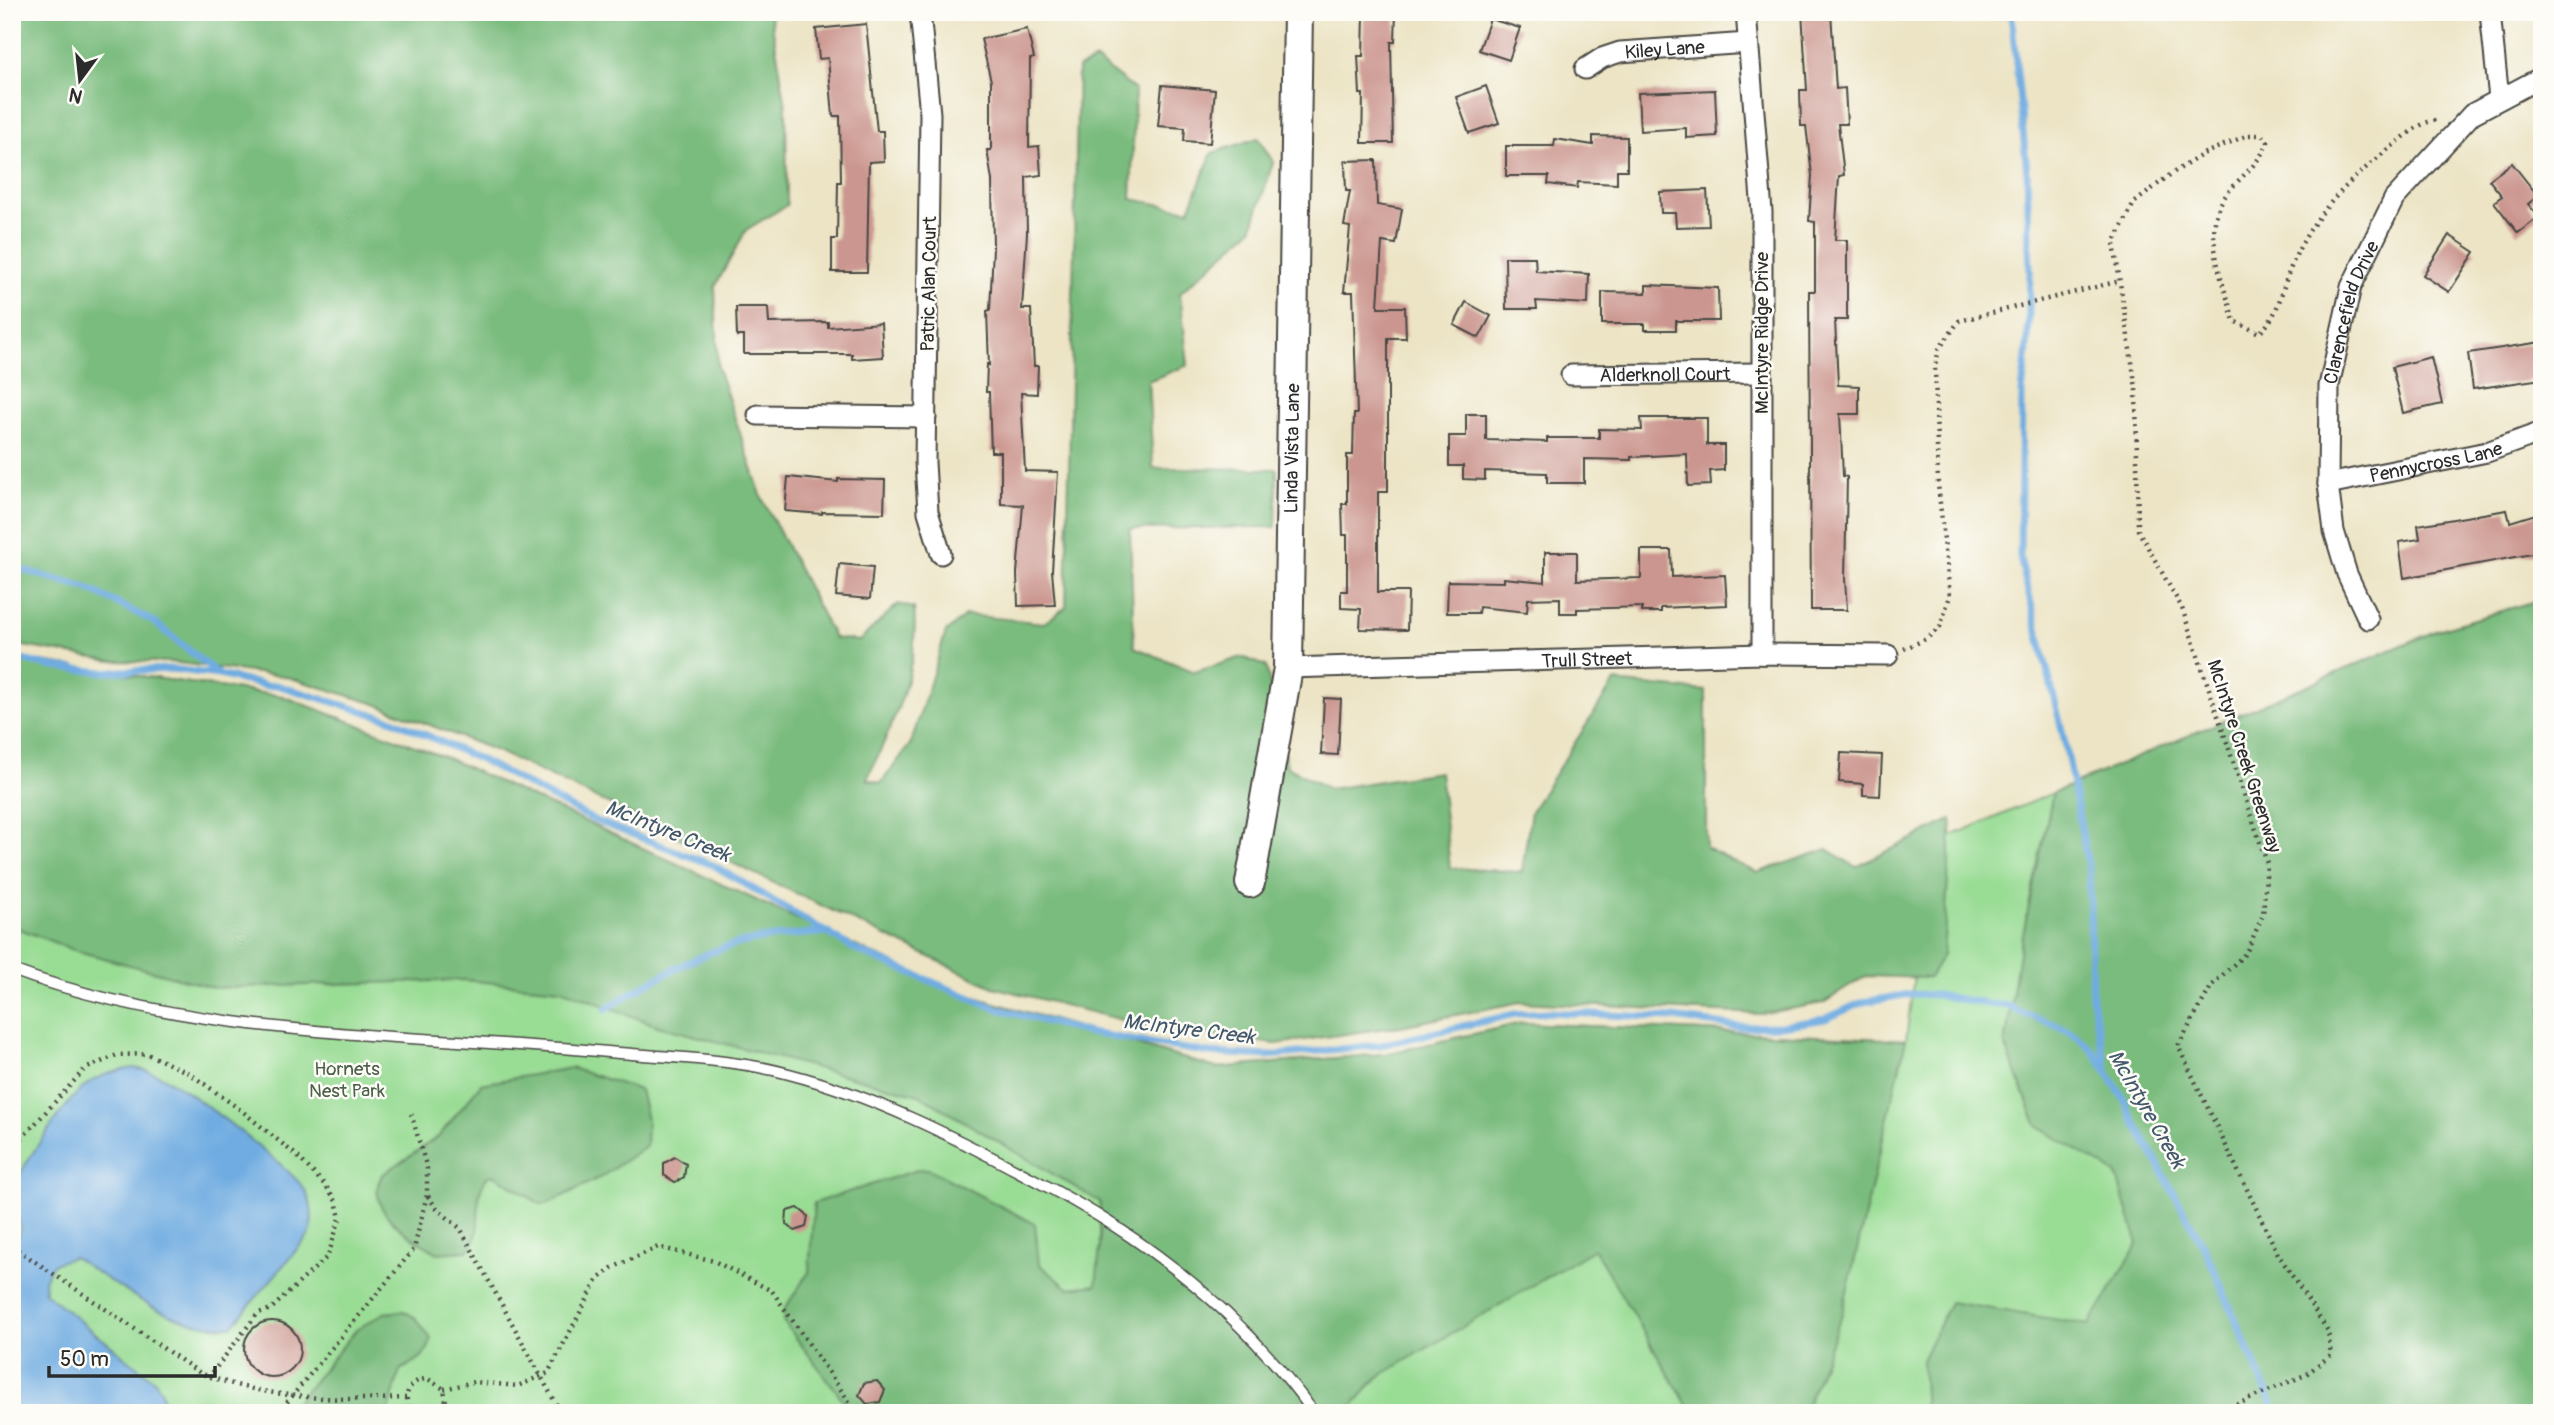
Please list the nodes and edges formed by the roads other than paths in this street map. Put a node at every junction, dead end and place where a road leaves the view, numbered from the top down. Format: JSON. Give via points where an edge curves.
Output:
{"nodes":[{"id":1,"x":920,"y":12,"type":"edge"},
{"id":2,"x":1298,"y":12,"type":"edge"},
{"id":3,"x":1745,"y":12,"type":"edge"},
{"id":4,"x":2490,"y":12,"type":"edge"},
{"id":5,"x":1748,"y":43,"type":"junction"},
{"id":6,"x":1585,"y":69,"type":"dead end"},
{"id":7,"x":2542,"y":77,"type":"edge"},
{"id":8,"x":2499,"y":99,"type":"junction"},
{"id":9,"x":1760,"y":373,"type":"junction"},
{"id":10,"x":1571,"y":375,"type":"dead end"},
{"id":11,"x":758,"y":415,"type":"dead end"},
{"id":12,"x":926,"y":417,"type":"junction"},
{"id":13,"x":2542,"y":432,"type":"edge"},
{"id":14,"x":2328,"y":484,"type":"junction"},
{"id":15,"x":941,"y":554,"type":"dead end"},
{"id":16,"x":2368,"y":619,"type":"dead end"},
{"id":17,"x":1762,"y":654,"type":"junction"},
{"id":18,"x":1888,"y":655,"type":"road end"},
{"id":19,"x":1288,"y":668,"type":"junction"},
{"id":20,"x":1250,"y":883,"type":"dead end"},
{"id":21,"x":12,"y":970,"type":"edge"},
{"id":22,"x":1314,"y":1413,"type":"edge"}],
"edges":[{"from":1,"to":12,"type":"street","name":"Patric Alan Court","via":[[930,114]]},
{"from":2,"to":19,"type":"street","name":"Linda Vista Lane"},
{"from":3,"to":5,"type":"street","name":"McIntyre Ridge Drive"},
{"from":4,"to":8,"type":"street"},
{"from":5,"to":6,"type":"street","name":"Kiley Lane","via":[[1620,52]]},
{"from":5,"to":9,"type":"street","name":"McIntyre Ridge Drive","via":[[1762,212]]},
{"from":7,"to":8,"type":"street","name":"Clarencefield Drive"},
{"from":8,"to":14,"type":"street","name":"Clarencefield Drive","via":[[2472,114],[2394,198],[2351,287],[2329,386]]},
{"from":9,"to":10,"type":"street","name":"Alderknoll Court"},
{"from":9,"to":17,"type":"street","name":"McIntyre Ridge Drive"},
{"from":11,"to":12,"type":"street"},
{"from":12,"to":15,"type":"street","name":"Patric Alan Court","via":[[928,512]]},
{"from":13,"to":14,"type":"street","name":"Pennycross Lane","via":[[2487,452]]},
{"from":14,"to":16,"type":"street","name":"Clarencefield Drive","via":[[2334,531]]},
{"from":17,"to":18,"type":"street","name":"Trull Street"},
{"from":17,"to":19,"type":"street","name":"Trull Street"},
{"from":19,"to":20,"type":"street","name":"Linda Vista Lane"},
{"from":21,"to":22,"type":"lane","via":[[126,1003],[208,1016],[739,1065],[787,1073],[842,1091],[988,1155],[1084,1205],[1163,1256],[1256,1342]]}]}
